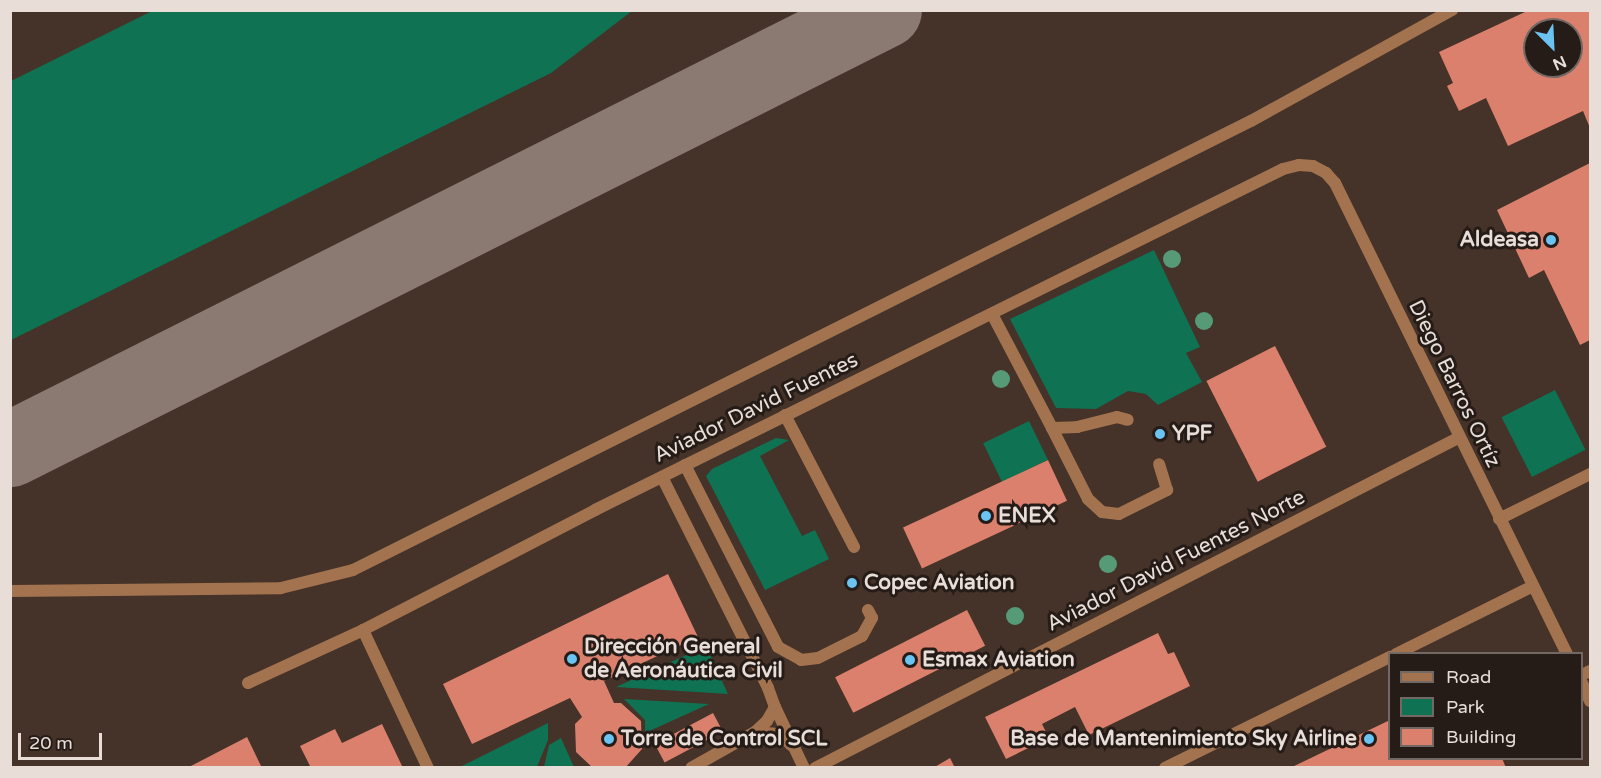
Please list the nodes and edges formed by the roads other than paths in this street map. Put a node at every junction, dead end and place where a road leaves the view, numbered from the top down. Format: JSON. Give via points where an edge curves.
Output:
{"nodes":[{"id":1,"x":1452,"y":10,"type":"edge"},
{"id":2,"x":1283,"y":169,"type":"joint"},
{"id":3,"x":992,"y":314,"type":"junction"},
{"id":4,"x":785,"y":415,"type":"junction"},
{"id":5,"x":1128,"y":420,"type":"dead end"},
{"id":6,"x":1052,"y":428,"type":"junction"},
{"id":7,"x":1458,"y":438,"type":"junction"},
{"id":8,"x":1160,"y":464,"type":"dead end"},
{"id":9,"x":685,"y":465,"type":"junction"},
{"id":10,"x":1590,"y":474,"type":"edge"},
{"id":11,"x":662,"y":477,"type":"junction"},
{"id":12,"x":1499,"y":519,"type":"junction"},
{"id":13,"x":854,"y":547,"type":"dead end"},
{"id":14,"x":1533,"y":586,"type":"junction"},
{"id":15,"x":10,"y":591,"type":"edge"},
{"id":16,"x":868,"y":610,"type":"dead end"},
{"id":17,"x":363,"y":630,"type":"junction"},
{"id":18,"x":1400,"y":652,"type":"edge"},
{"id":19,"x":1566,"y":652,"type":"edge"},
{"id":20,"x":1388,"y":657,"type":"edge"},
{"id":21,"x":248,"y":683,"type":"dead end"},
{"id":22,"x":1583,"y":687,"type":"edge"},
{"id":23,"x":1590,"y":701,"type":"edge"},
{"id":24,"x":775,"y":707,"type":"junction"},
{"id":25,"x":755,"y":732,"type":"junction"},
{"id":26,"x":795,"y":750,"type":"junction"},
{"id":27,"x":428,"y":768,"type":"edge"},
{"id":28,"x":691,"y":768,"type":"edge"},
{"id":29,"x":804,"y":768,"type":"edge"},
{"id":30,"x":815,"y":768,"type":"edge"},
{"id":31,"x":1165,"y":768,"type":"edge"}],
"edges":[{"from":1,"to":15,"type":"street","via":[[1251,121],[353,570],[281,588]]},
{"from":2,"to":3,"type":"street","name":"Aviador David Fuentes"},
{"from":2,"to":7,"type":"street","name":"Diego Barros Ortíz","via":[[1312,166],[1335,183]]},
{"from":3,"to":4,"type":"street","name":"Aviador David Fuentes"},
{"from":3,"to":6,"type":"street"},
{"from":4,"to":9,"type":"street","name":"Aviador David Fuentes"},
{"from":4,"to":13,"type":"street"},
{"from":5,"to":6,"type":"street","via":[[1117,417],[1077,427]]},
{"from":6,"to":8,"type":"street","via":[[1088,499],[1102,512],[1119,514],[1167,490]]},
{"from":7,"to":12,"type":"street","name":"Diego Barros Ortíz"},
{"from":7,"to":30,"type":"street","name":"Aviador David Fuentes Norte"},
{"from":9,"to":11,"type":"street","name":"Aviador David Fuentes"},
{"from":9,"to":16,"type":"street","via":[[778,647],[801,660],[818,658],[862,636],[872,618]]},
{"from":10,"to":12,"type":"street"},
{"from":11,"to":17,"type":"street","name":"Aviador David Fuentes"},
{"from":11,"to":24,"type":"street"},
{"from":12,"to":14,"type":"street","name":"Diego Barros Ortíz"},
{"from":14,"to":18,"type":"street"},
{"from":14,"to":19,"type":"street","name":"Diego Barros Ortíz"},
{"from":17,"to":21,"type":"street","name":"Aviador David Fuentes"},
{"from":17,"to":27,"type":"street"},
{"from":20,"to":31,"type":"street"},
{"from":22,"to":23,"type":"street"},
{"from":24,"to":25,"type":"street"},
{"from":24,"to":26,"type":"street"},
{"from":25,"to":26,"type":"street","via":[[780,734]]},
{"from":25,"to":28,"type":"street"},
{"from":26,"to":29,"type":"street"}]}
